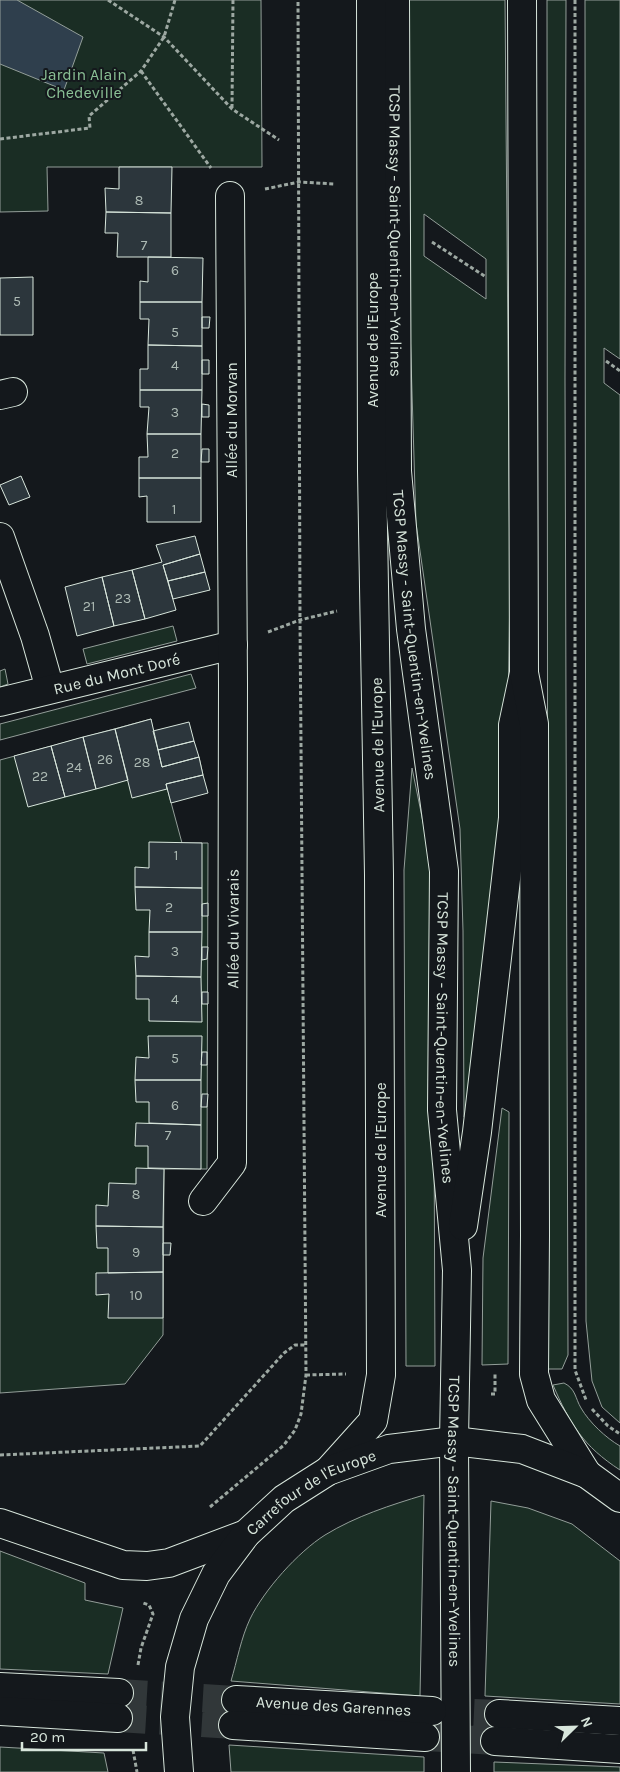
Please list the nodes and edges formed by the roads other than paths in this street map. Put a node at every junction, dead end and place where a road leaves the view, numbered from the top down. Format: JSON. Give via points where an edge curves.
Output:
{"nodes":[{"id":1,"x":371,"y":0,"type":"edge"},
{"id":2,"x":395,"y":0,"type":"edge"},
{"id":3,"x":522,"y":0,"type":"edge"},
{"id":4,"x":230,"y":196,"type":"road end"},
{"id":5,"x":0,"y":537,"type":"edge"},
{"id":6,"x":232,"y":645,"type":"junction"},
{"id":7,"x":524,"y":673,"type":"junction"},
{"id":8,"x":50,"y":689,"type":"junction"},
{"id":9,"x":0,"y":702,"type":"edge"},
{"id":10,"x":203,"y":1201,"type":"dead end"},
{"id":11,"x":457,"y":1270,"type":"junction"},
{"id":12,"x":454,"y":1441,"type":"junction"},
{"id":13,"x":328,"y":1471,"type":"junction"},
{"id":14,"x":586,"y":1474,"type":"junction"},
{"id":15,"x":620,"y":1498,"type":"edge"},
{"id":16,"x":0,"y":1523,"type":"edge"},
{"id":17,"x":246,"y":1534,"type":"junction"},
{"id":18,"x":0,"y":1687,"type":"edge"},
{"id":19,"x":0,"y":1711,"type":"edge"},
{"id":20,"x":432,"y":1711,"type":"tunnel mouth"},
{"id":21,"x":499,"y":1714,"type":"tunnel mouth"},
{"id":22,"x":620,"y":1721,"type":"edge"},
{"id":23,"x":425,"y":1737,"type":"tunnel mouth"},
{"id":24,"x":495,"y":1741,"type":"tunnel mouth"},
{"id":25,"x":620,"y":1749,"type":"edge"},
{"id":26,"x":179,"y":1772,"type":"edge"},
{"id":27,"x":456,"y":1772,"type":"edge"}],
"edges":[{"from":1,"to":13,"type":"main road","name":"Avenue de l'Europe","via":[[372,461],[382,1375],[374,1421]]},
{"from":2,"to":11,"type":"main road","name":"TCSP Massy - Saint-Quentin-en-Yvelines","via":[[397,471],[411,629],[444,871],[442,1110]]},
{"from":3,"to":7,"type":"main road"},
{"from":4,"to":6,"type":"main road","name":"Allée du Morvan"},
{"from":5,"to":8,"type":"main road"},
{"from":6,"to":8,"type":"main road","name":"Rue du Mont Doré"},
{"from":6,"to":10,"type":"main road","name":"Allée du Vivarais","via":[[232,1164]]},
{"from":7,"to":11,"type":"main road","name":"TCSP Massy - Saint-Quentin-en-Yvelines","via":[[513,725],[513,818],[477,1132]]},
{"from":7,"to":14,"type":"main road","via":[[534,724],[534,1374],[541,1400]]},
{"from":8,"to":9,"type":"main road","name":"Rue du Mont Doré"},
{"from":11,"to":12,"type":"main road","name":"TCSP Massy - Saint-Quentin-en-Yvelines"},
{"from":12,"to":13,"type":"main road","name":"Carrefour de l'Europe","via":[[389,1449]]},
{"from":12,"to":14,"type":"main road","name":"Carrefour de l'Europe","via":[[522,1449]]},
{"from":12,"to":27,"type":"main road","name":"TCSP Massy - Saint-Quentin-en-Yvelines"},
{"from":13,"to":17,"type":"main road","name":"Carrefour de l'Europe","via":[[284,1499]]},
{"from":14,"to":15,"type":"main road","name":"Carrefour de l'Europe"},
{"from":16,"to":17,"type":"main road","via":[[123,1565],[169,1563]]},
{"from":17,"to":26,"type":"main road","name":"Carrefour de l'Europe","via":[[216,1574],[194,1619],[180,1667],[175,1717]]},
{"from":18,"to":19,"type":"main road","via":[[119,1706]]},
{"from":20,"to":23,"type":"main road","name":"Avenue des Garennes","via":[[234,1712]]},
{"from":21,"to":22,"type":"main road"},
{"from":24,"to":25,"type":"main road"}]}
